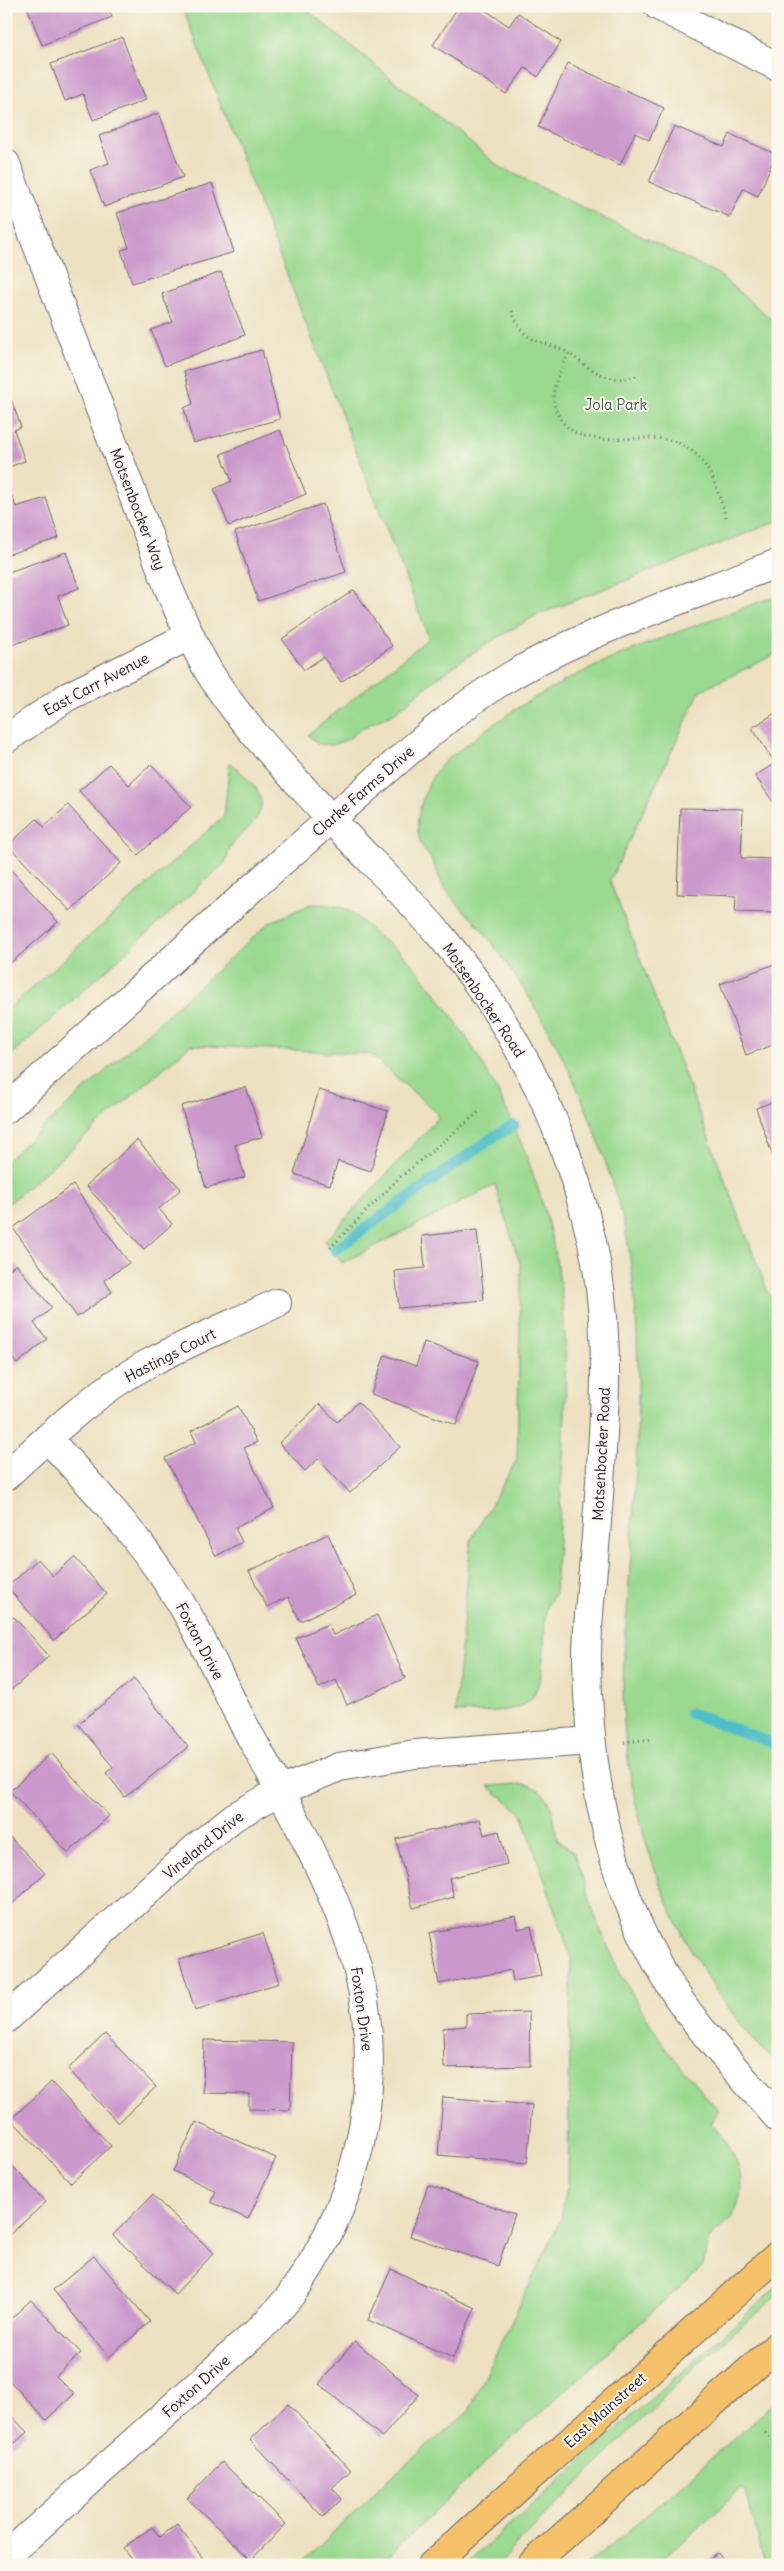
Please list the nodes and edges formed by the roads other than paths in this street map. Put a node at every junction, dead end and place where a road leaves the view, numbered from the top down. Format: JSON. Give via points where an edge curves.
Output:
{"nodes":[{"id":1,"x":658,"y":6,"type":"edge"},
{"id":2,"x":778,"y":67,"type":"edge"},
{"id":3,"x":7,"y":167,"type":"edge"},
{"id":4,"x":778,"y":563,"type":"edge"},
{"id":5,"x":189,"y":636,"type":"junction"},
{"id":6,"x":6,"y":739,"type":"edge"},
{"id":7,"x":331,"y":819,"type":"junction"},
{"id":8,"x":6,"y":1109,"type":"edge"},
{"id":9,"x":277,"y":1303,"type":"dead end"},
{"id":10,"x":47,"y":1438,"type":"junction"},
{"id":11,"x":6,"y":1476,"type":"edge"},
{"id":12,"x":591,"y":1741,"type":"junction"},
{"id":13,"x":280,"y":1791,"type":"junction"},
{"id":14,"x":6,"y":2019,"type":"edge"},
{"id":15,"x":778,"y":2118,"type":"edge"},
{"id":16,"x":778,"y":2255,"type":"edge"},
{"id":17,"x":778,"y":2344,"type":"edge"},
{"id":18,"x":6,"y":2556,"type":"edge"},
{"id":19,"x":432,"y":2565,"type":"edge"},
{"id":20,"x":531,"y":2565,"type":"edge"}],
"edges":[{"from":1,"to":2,"type":"street"},
{"from":3,"to":5,"type":"street","name":"Motsenbocker Way"},
{"from":4,"to":7,"type":"street","name":"Clarke Farms Drive","via":[[609,629],[525,668],[454,714]]},
{"from":5,"to":6,"type":"street","name":"East Carr Avenue","via":[[67,697]]},
{"from":5,"to":7,"type":"street","name":"Motsenbocker Way","via":[[214,679],[245,722]]},
{"from":7,"to":8,"type":"street","name":"Clarke Farms Drive"},
{"from":7,"to":12,"type":"street","name":"Motsenbocker Road","via":[[440,936],[487,998],[530,1066],[562,1141],[580,1199],[592,1244],[603,1316],[606,1390],[587,1656]]},
{"from":9,"to":10,"type":"street","name":"Hastings Court","via":[[148,1363]]},
{"from":10,"to":11,"type":"street","name":"Hastings Court"},
{"from":10,"to":13,"type":"street","name":"Foxton Drive","via":[[156,1565]]},
{"from":12,"to":13,"type":"street","name":"Vineland Drive","via":[[406,1756],[339,1768]]},
{"from":12,"to":15,"type":"street","name":"Motsenbocker Road","via":[[597,1792],[610,1845],[653,1956],[700,2028]]},
{"from":13,"to":14,"type":"street","name":"Vineland Drive","via":[[234,1817],[200,1844]]},
{"from":13,"to":18,"type":"street","name":"Foxton Drive","via":[[329,1889],[349,1939],[360,1980],[368,2028],[369,2068],[367,2106],[351,2182],[314,2261],[288,2298],[259,2330]]},
{"from":16,"to":19,"type":"main road","name":"East Mainstreet"},
{"from":17,"to":20,"type":"main road"}]}
